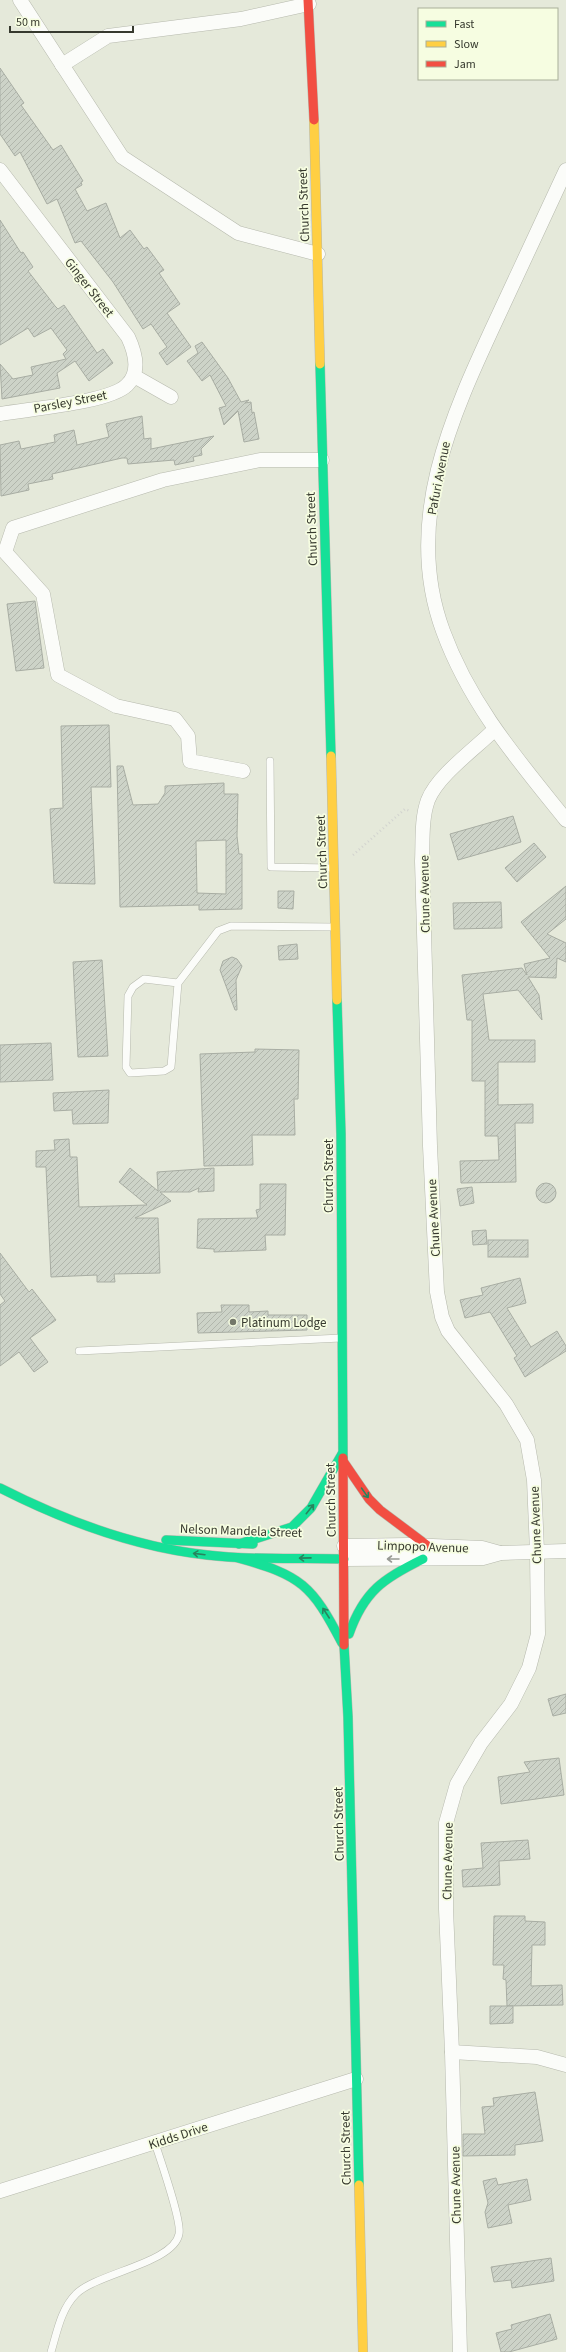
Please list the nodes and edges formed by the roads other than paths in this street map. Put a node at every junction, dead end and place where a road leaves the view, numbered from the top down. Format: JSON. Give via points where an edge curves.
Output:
{"nodes":[{"id":1,"x":20,"y":0,"type":"edge"},
{"id":2,"x":308,"y":2,"type":"edge"},
{"id":3,"x":62,"y":65,"type":"junction"},
{"id":4,"x":0,"y":170,"type":"edge"},
{"id":5,"x":566,"y":170,"type":"edge"},
{"id":6,"x":318,"y":254,"type":"junction"},
{"id":7,"x":134,"y":376,"type":"junction"},
{"id":8,"x":171,"y":397,"type":"dead end"},
{"id":9,"x":0,"y":414,"type":"edge"},
{"id":10,"x":322,"y":460,"type":"junction"},
{"id":11,"x":494,"y":730,"type":"junction"},
{"id":12,"x":270,"y":761,"type":"dead end"},
{"id":13,"x":243,"y":771,"type":"dead end"},
{"id":14,"x":566,"y":820,"type":"edge"},
{"id":15,"x":334,"y":868,"type":"junction"},
{"id":16,"x":336,"y":927,"type":"junction"},
{"id":17,"x":178,"y":983,"type":"junction"},
{"id":18,"x":341,"y":1338,"type":"junction"},
{"id":19,"x":79,"y":1351,"type":"dead end"},
{"id":20,"x":342,"y":1457,"type":"junction"},
{"id":21,"x":0,"y":1488,"type":"edge"},
{"id":22,"x":137,"y":1541,"type":"junction"},
{"id":23,"x":239,"y":1544,"type":"junction"},
{"id":24,"x":273,"y":1545,"type":"dead end"},
{"id":25,"x":428,"y":1546,"type":"junction"},
{"id":26,"x":341,"y":1550,"type":"junction"},
{"id":27,"x":537,"y":1551,"type":"junction"},
{"id":28,"x":566,"y":1551,"type":"edge"},
{"id":29,"x":501,"y":1553,"type":"junction"},
{"id":30,"x":238,"y":1558,"type":"junction"},
{"id":31,"x":423,"y":1559,"type":"junction"},
{"id":32,"x":344,"y":1649,"type":"junction"},
{"id":33,"x":452,"y":2052,"type":"junction"},
{"id":34,"x":566,"y":2065,"type":"edge"},
{"id":35,"x":356,"y":2079,"type":"junction"},
{"id":36,"x":155,"y":2143,"type":"junction"},
{"id":37,"x":0,"y":2191,"type":"edge"},
{"id":38,"x":51,"y":2352,"type":"edge"},
{"id":39,"x":363,"y":2352,"type":"edge"},
{"id":40,"x":460,"y":2352,"type":"edge"}],
"edges":[{"from":1,"to":3,"type":"street"},
{"from":2,"to":3,"type":"street","via":[[241,19],[108,36]]},
{"from":2,"to":6,"type":"main road","name":"Church Street"},
{"from":3,"to":6,"type":"street","via":[[122,157],[238,233]]},
{"from":4,"to":7,"type":"street","name":"Ginger Street","via":[[128,337],[135,352]]},
{"from":5,"to":11,"type":"street","name":"Pafuri Avenue","via":[[447,432],[431,498],[427,550],[432,589],[442,630],[463,676]]},
{"from":6,"to":10,"type":"main road","name":"Church Street"},
{"from":7,"to":8,"type":"street"},
{"from":7,"to":9,"type":"street","name":"Parsley Street","via":[[118,391],[89,400]]},
{"from":10,"to":13,"type":"street","via":[[260,460],[163,480],[13,528],[5,552],[43,594],[58,675],[116,706],[175,719],[188,736],[190,762]]},
{"from":10,"to":15,"type":"main road","name":"Church Street"},
{"from":11,"to":14,"type":"street","name":"Pafuri Avenue"},
{"from":11,"to":27,"type":"street","name":"Chune Avenue","via":[[438,783],[428,800],[424,820],[422,862],[437,1292],[448,1331],[506,1404],[527,1440],[534,1480]]},
{"from":12,"to":15,"type":"lane","via":[[271,867]]},
{"from":15,"to":16,"type":"main road","name":"Church Street"},
{"from":16,"to":17,"type":"lane","via":[[225,928],[212,939]]},
{"from":16,"to":18,"type":"main road","name":"Church Street","via":[[341,1134]]},
{"from":17,"to":17,"type":"lane","via":[[171,1067],[164,1071],[130,1073],[126,1067],[128,996],[132,987],[144,979]]},
{"from":18,"to":19,"type":"lane"},
{"from":18,"to":20,"type":"main road","name":"Church Street"},
{"from":23,"to":20,"type":"main road","one_way":true,"via":[[292,1527],[311,1508]]},
{"from":20,"to":25,"type":"main road","one_way":true,"via":[[380,1510]]},
{"from":20,"to":26,"type":"main road","name":"Church Street"},
{"from":21,"to":22,"type":"main road","name":"Nelson Mandela Street","via":[[47,1511]]},
{"from":22,"to":23,"type":"main road","name":"Nelson Mandela Street","via":[[185,1540]]},
{"from":30,"to":22,"type":"main road","name":"Nelson Mandela Street","one_way":true,"via":[[189,1553]]},
{"from":23,"to":24,"type":"main road","name":"Nelson Mandela Street"},
{"from":25,"to":26,"type":"street","name":"Limpopo Avenue"},
{"from":25,"to":29,"type":"street","name":"Limpopo Avenue","via":[[482,1548]]},
{"from":26,"to":30,"type":"main road","name":"Nelson Mandela Street","one_way":true},
{"from":31,"to":26,"type":"street","name":"Limpopo Avenue","one_way":true},
{"from":26,"to":32,"type":"main road","name":"Church Street"},
{"from":27,"to":28,"type":"street","name":"Limpopo Avenue"},
{"from":27,"to":29,"type":"street","name":"Limpopo Avenue"},
{"from":27,"to":33,"type":"street","name":"Chune Avenue","via":[[538,1634],[529,1668],[511,1704],[481,1743],[457,1784],[446,1823],[446,1909]]},
{"from":29,"to":31,"type":"street","name":"Limpopo Avenue","via":[[483,1558]]},
{"from":32,"to":30,"type":"main road","one_way":true,"via":[[326,1613],[299,1580],[283,1571]]},
{"from":31,"to":32,"type":"main road","via":[[384,1580],[366,1597],[355,1613]]},
{"from":32,"to":35,"type":"main road","name":"Church Street","via":[[348,1717]]},
{"from":33,"to":34,"type":"street","via":[[537,2057]]},
{"from":33,"to":40,"type":"street","name":"Chune Avenue"},
{"from":35,"to":36,"type":"street","name":"Kidds Drive"},
{"from":35,"to":39,"type":"main road","name":"Church Street"},
{"from":36,"to":37,"type":"street","name":"Kidds Drive"},
{"from":36,"to":38,"type":"lane","via":[[180,2226],[176,2243],[165,2252],[76,2293],[64,2310]]}]}
